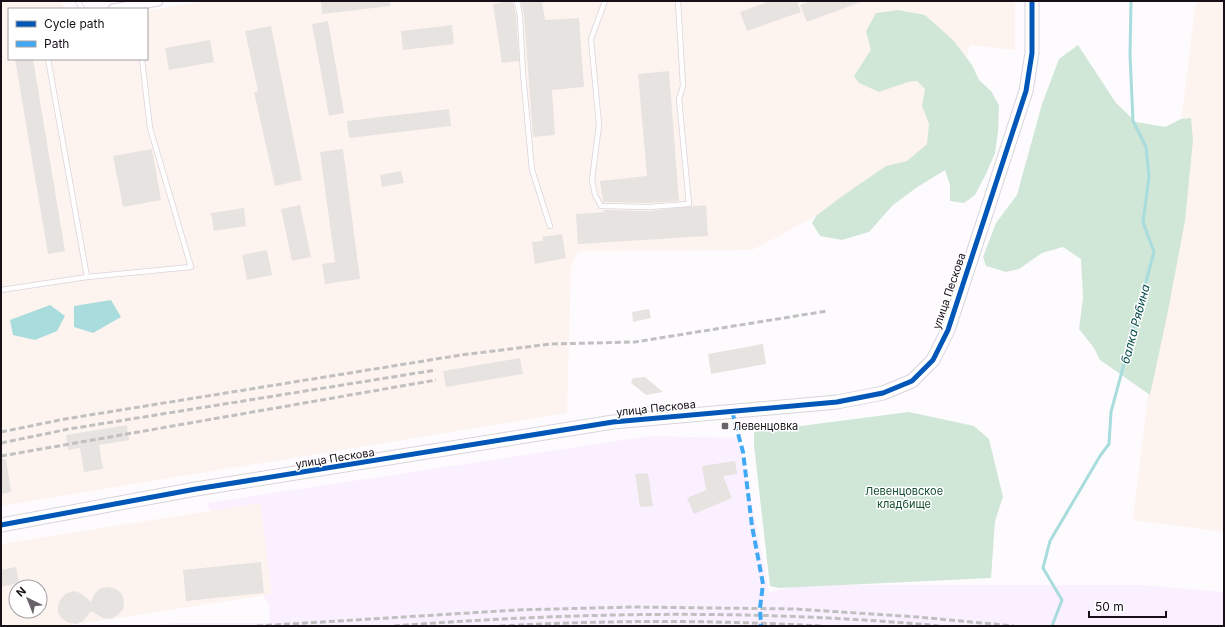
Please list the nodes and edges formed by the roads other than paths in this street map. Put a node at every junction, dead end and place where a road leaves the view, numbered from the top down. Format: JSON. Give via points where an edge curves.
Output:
{"nodes":[{"id":1,"x":158,"y":1,"type":"edge"},
{"id":2,"x":517,"y":1,"type":"edge"},
{"id":3,"x":605,"y":1,"type":"edge"},
{"id":4,"x":678,"y":1,"type":"edge"},
{"id":5,"x":1032,"y":1,"type":"edge"},
{"id":6,"x":136,"y":7,"type":"edge"},
{"id":7,"x":124,"y":8,"type":"edge"},
{"id":8,"x":48,"y":60,"type":"edge"},
{"id":9,"x":142,"y":60,"type":"edge"},
{"id":10,"x":550,"y":226,"type":"dead end"},
{"id":11,"x":87,"y":277,"type":"junction"},
{"id":12,"x":1,"y":290,"type":"edge"},
{"id":13,"x":1,"y":525,"type":"edge"}],
"edges":[{"from":1,"to":6,"type":"street"},
{"from":2,"to":10,"type":"lane","via":[[532,170]]},
{"from":3,"to":4,"type":"lane","via":[[591,40],[599,125],[592,180],[595,196],[601,206],[641,207],[689,204],[679,99],[683,86]]},
{"from":5,"to":13,"type":"street","name":"улица Пескова","via":[[1032,53],[1026,91],[948,330],[933,360],[912,381],[883,393],[837,402],[613,422],[196,490]]},
{"from":6,"to":7,"type":"street"},
{"from":8,"to":11,"type":"lane"},
{"from":9,"to":11,"type":"lane","via":[[150,128],[191,267]]},
{"from":11,"to":12,"type":"lane"}]}
